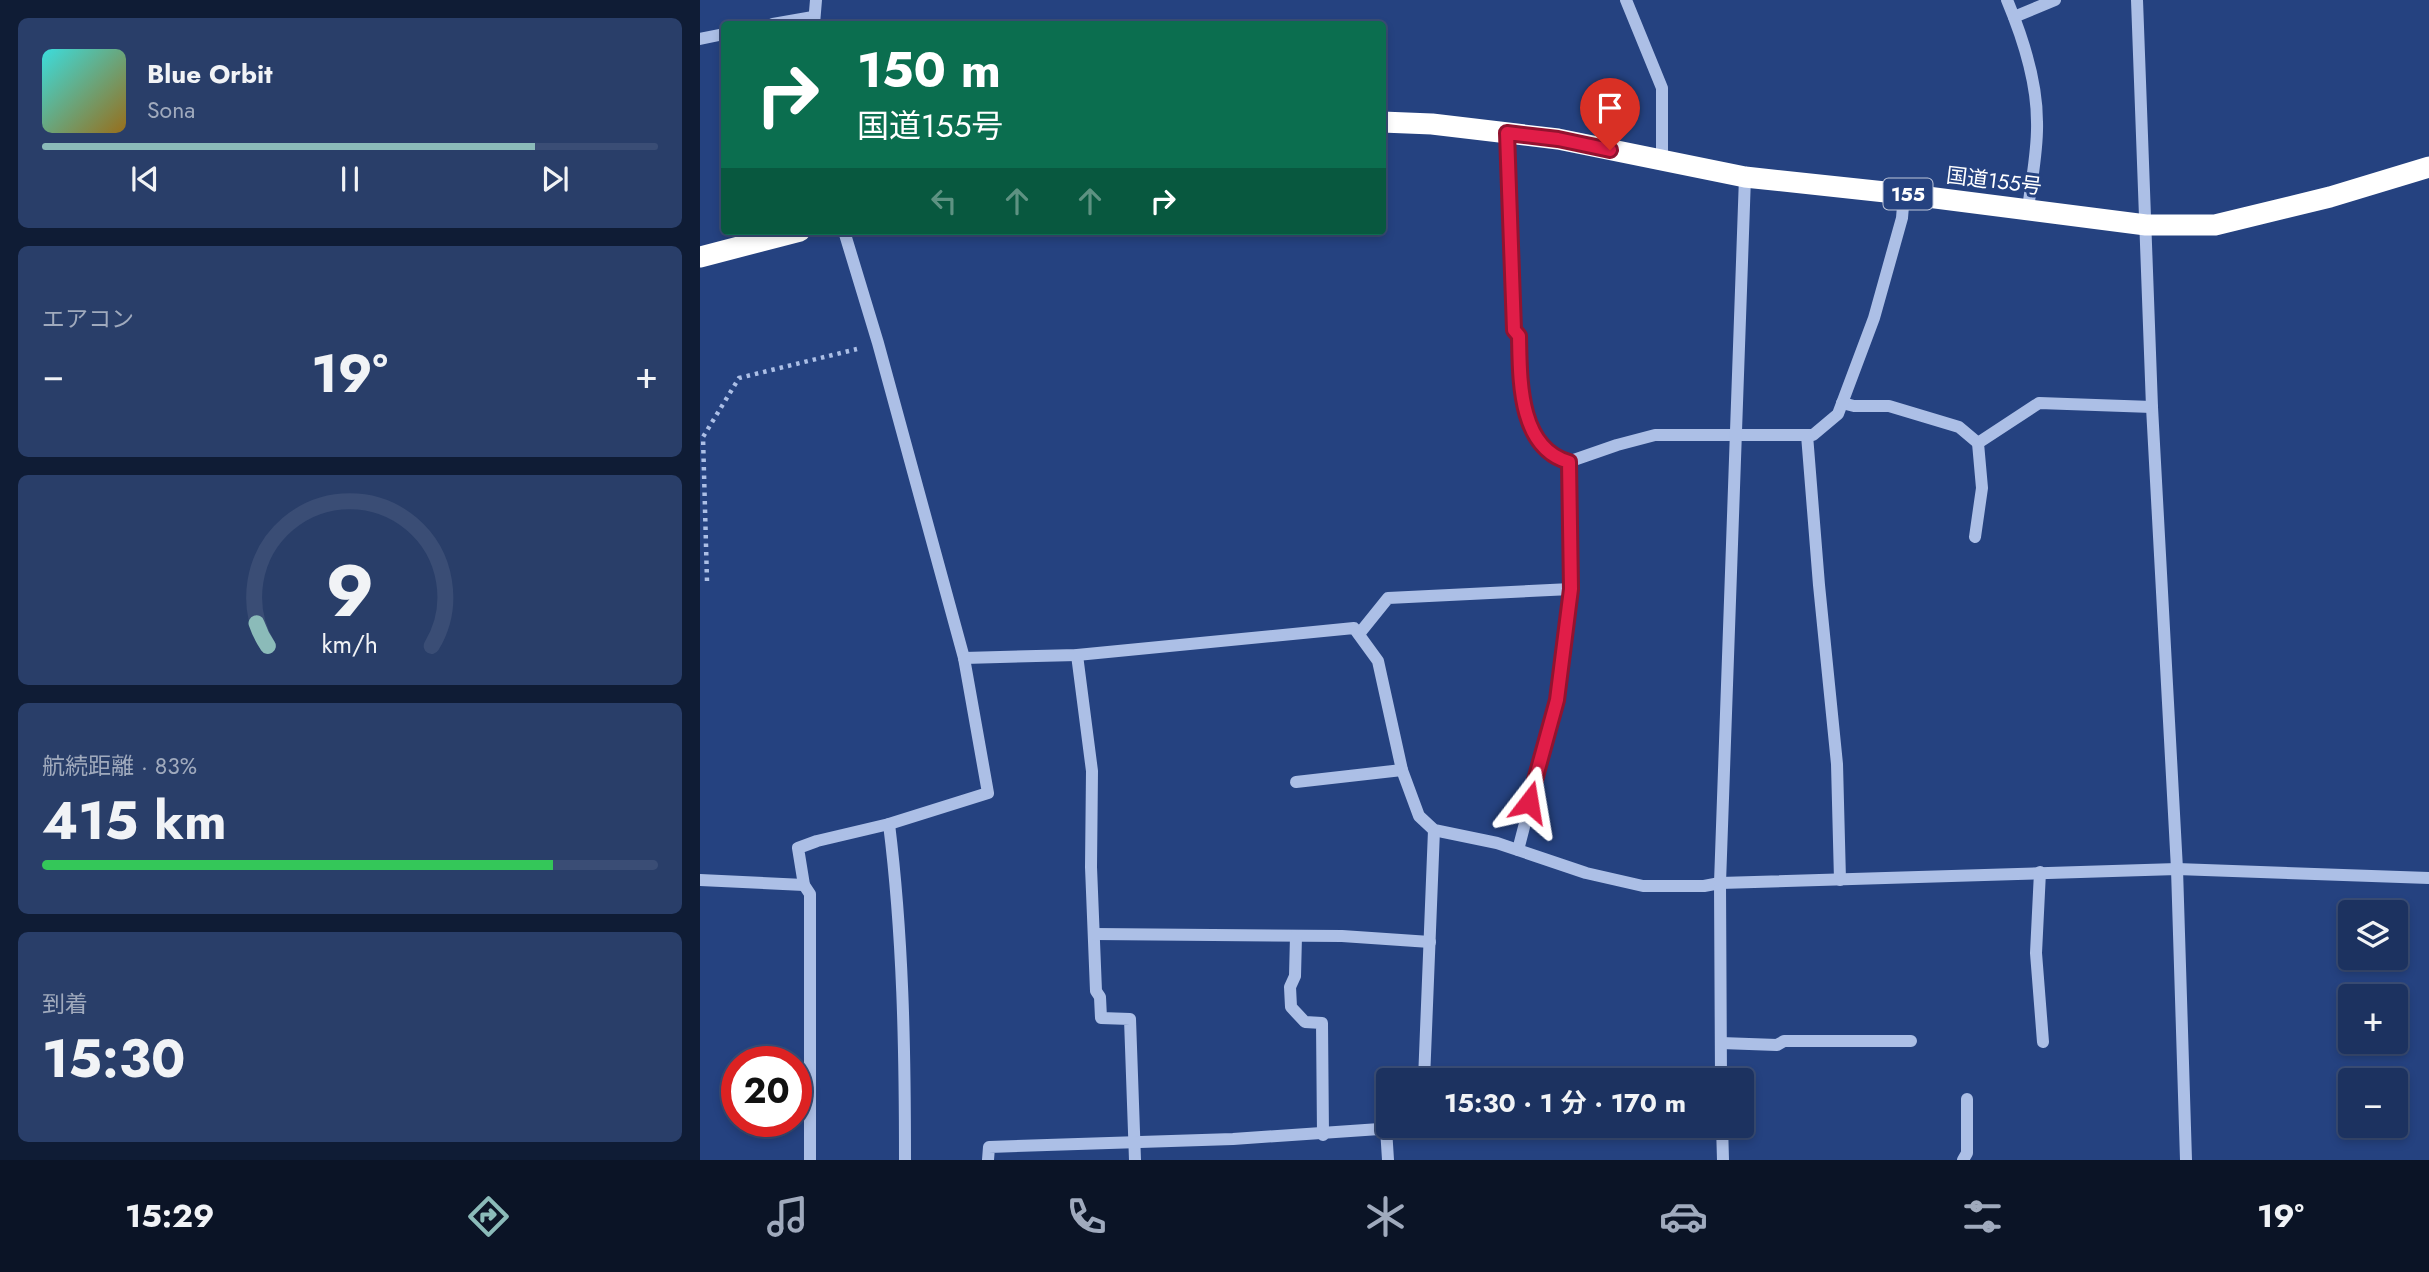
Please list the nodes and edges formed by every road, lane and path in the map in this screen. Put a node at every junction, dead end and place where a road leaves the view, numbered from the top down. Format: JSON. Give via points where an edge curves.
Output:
{"nodes":[{"id":1,"x":816,"y":0,"type":"edge"},
{"id":2,"x":1626,"y":0,"type":"edge"},
{"id":3,"x":2007,"y":0,"type":"edge"},
{"id":4,"x":2054,"y":0,"type":"edge"},
{"id":5,"x":2137,"y":0,"type":"edge"},
{"id":6,"x":2014,"y":17,"type":"junction"},
{"id":7,"x":814,"y":20,"type":"edge"},
{"id":8,"x":721,"y":35,"type":"edge"},
{"id":9,"x":700,"y":39,"type":"edge"},
{"id":10,"x":1386,"y":122,"type":"edge"},
{"id":11,"x":1507,"y":133,"type":"junction"},
{"id":12,"x":1662,"y":160,"type":"junction"},
{"id":13,"x":2429,"y":167,"type":"edge"},
{"id":14,"x":1745,"y":177,"type":"junction"},
{"id":15,"x":1904,"y":194,"type":"junction"},
{"id":16,"x":2028,"y":210,"type":"junction"},
{"id":17,"x":2146,"y":225,"type":"junction"},
{"id":18,"x":785,"y":235,"type":"edge"},
{"id":19,"x":845,"y":235,"type":"edge"},
{"id":20,"x":700,"y":257,"type":"edge"},
{"id":21,"x":878,"y":343,"type":"junction"},
{"id":22,"x":1842,"y":403,"type":"junction"},
{"id":23,"x":2152,"y":407,"type":"junction"},
{"id":24,"x":1736,"y":435,"type":"junction"},
{"id":25,"x":1807,"y":436,"type":"junction"},
{"id":26,"x":1978,"y":443,"type":"junction"},
{"id":27,"x":1569,"y":462,"type":"junction"},
{"id":28,"x":1975,"y":537,"type":"dead end"},
{"id":29,"x":707,"y":581,"type":"dead end"},
{"id":30,"x":1571,"y":589,"type":"junction"},
{"id":31,"x":1359,"y":634,"type":"junction"},
{"id":32,"x":1077,"y":654,"type":"junction"},
{"id":33,"x":964,"y":658,"type":"junction"},
{"id":34,"x":1402,"y":770,"type":"junction"},
{"id":35,"x":1296,"y":782,"type":"dead end"},
{"id":36,"x":889,"y":824,"type":"junction"},
{"id":37,"x":1434,"y":830,"type":"junction"},
{"id":38,"x":1518,"y":850,"type":"junction"},
{"id":39,"x":2178,"y":869,"type":"junction"},
{"id":40,"x":2040,"y":872,"type":"junction"},
{"id":41,"x":2429,"y":878,"type":"edge"},
{"id":42,"x":700,"y":880,"type":"edge"},
{"id":43,"x":1840,"y":880,"type":"junction"},
{"id":44,"x":1720,"y":883,"type":"junction"},
{"id":45,"x":804,"y":885,"type":"junction"},
{"id":46,"x":1094,"y":934,"type":"junction"},
{"id":47,"x":1296,"y":936,"type":"junction"},
{"id":48,"x":1430,"y":942,"type":"junction"},
{"id":49,"x":1911,"y":1041,"type":"dead end"},
{"id":50,"x":2043,"y":1042,"type":"dead end"},
{"id":51,"x":1721,"y":1043,"type":"junction"},
{"id":52,"x":1425,"y":1068,"type":"edge"},
{"id":53,"x":1721,"y":1068,"type":"edge"},
{"id":54,"x":1967,"y":1099,"type":"dead end"},
{"id":55,"x":1376,"y":1129,"type":"edge"},
{"id":56,"x":1323,"y":1135,"type":"junction"},
{"id":57,"x":1387,"y":1138,"type":"edge"},
{"id":58,"x":1722,"y":1138,"type":"edge"},
{"id":59,"x":1134,"y":1142,"type":"junction"},
{"id":60,"x":810,"y":1160,"type":"edge"},
{"id":61,"x":905,"y":1160,"type":"edge"},
{"id":62,"x":988,"y":1160,"type":"edge"},
{"id":63,"x":1135,"y":1160,"type":"edge"},
{"id":64,"x":1388,"y":1160,"type":"edge"},
{"id":65,"x":1723,"y":1160,"type":"edge"},
{"id":66,"x":1962,"y":1160,"type":"edge"},
{"id":67,"x":2186,"y":1160,"type":"edge"}],
"edges":[{"from":1,"to":7,"type":"street"},
{"from":2,"to":12,"type":"street","via":[[1662,88]]},
{"from":3,"to":6,"type":"street"},
{"from":4,"to":6,"type":"street"},
{"from":5,"to":17,"type":"street"},
{"from":6,"to":16,"type":"street","via":[[2035,94],[2037,125]]},
{"from":8,"to":9,"type":"street"},
{"from":10,"to":11,"type":"highway","name":"国道155号","number":"155"},
{"from":11,"to":12,"type":"highway","name":"国道155号","number":"155"},
{"from":11,"to":27,"type":"street","via":[[1520,390],[1540,441],[1556,458]]},
{"from":12,"to":14,"type":"highway","name":"国道155号","number":"155"},
{"from":13,"to":17,"type":"highway","name":"国道155号","number":"155","via":[[2215,225]]},
{"from":14,"to":15,"type":"highway","name":"国道155号","number":"155"},
{"from":14,"to":24,"type":"street"},
{"from":15,"to":16,"type":"highway","name":"国道155号","number":"155"},
{"from":15,"to":22,"type":"street","via":[[1902,218],[1874,318]]},
{"from":16,"to":17,"type":"highway","name":"国道155号","number":"155"},
{"from":17,"to":23,"type":"street"},
{"from":18,"to":20,"type":"highway"},
{"from":19,"to":21,"type":"street"},
{"from":21,"to":29,"type":"path","via":[[739,379],[702,437]]},
{"from":21,"to":33,"type":"street"},
{"from":22,"to":25,"type":"street","via":[[1838,414]]},
{"from":22,"to":26,"type":"street","via":[[1889,406],[1959,427]]},
{"from":23,"to":26,"type":"street","via":[[2039,403]]},
{"from":23,"to":39,"type":"street"},
{"from":24,"to":25,"type":"street"},
{"from":24,"to":27,"type":"street","via":[[1655,435]]},
{"from":24,"to":44,"type":"street"},
{"from":25,"to":43,"type":"street","via":[[1837,764]]},
{"from":26,"to":28,"type":"street","via":[[1982,488]]},
{"from":27,"to":30,"type":"street"},
{"from":30,"to":31,"type":"street","via":[[1388,598]]},
{"from":30,"to":38,"type":"street","via":[[1557,700]]},
{"from":31,"to":32,"type":"street","via":[[1354,628]]},
{"from":31,"to":34,"type":"street","via":[[1378,661]]},
{"from":32,"to":33,"type":"street"},
{"from":32,"to":46,"type":"street","via":[[1092,771]]},
{"from":33,"to":36,"type":"street","via":[[988,793]]},
{"from":34,"to":35,"type":"street"},
{"from":34,"to":37,"type":"street","via":[[1419,816]]},
{"from":36,"to":45,"type":"street","via":[[798,848]]},
{"from":36,"to":61,"type":"street","via":[[897,884],[905,1049]]},
{"from":37,"to":38,"type":"street"},
{"from":37,"to":48,"type":"street"},
{"from":38,"to":44,"type":"street","via":[[1643,886]]},
{"from":39,"to":40,"type":"street"},
{"from":39,"to":41,"type":"street"},
{"from":39,"to":67,"type":"street"},
{"from":40,"to":43,"type":"street"},
{"from":40,"to":50,"type":"street","via":[[2036,953]]},
{"from":42,"to":45,"type":"street"},
{"from":43,"to":44,"type":"street"},
{"from":44,"to":51,"type":"street"},
{"from":45,"to":60,"type":"street","via":[[810,894]]},
{"from":46,"to":47,"type":"street"},
{"from":46,"to":59,"type":"street","via":[[1101,1018],[1130,1018]]},
{"from":47,"to":48,"type":"street"},
{"from":47,"to":56,"type":"street","via":[[1291,1007],[1305,1023],[1322,1023]]},
{"from":48,"to":52,"type":"street"},
{"from":49,"to":51,"type":"street"},
{"from":51,"to":53,"type":"street"},
{"from":54,"to":66,"type":"street","via":[[1967,1153]]},
{"from":55,"to":56,"type":"street"},
{"from":56,"to":59,"type":"street"},
{"from":57,"to":64,"type":"street"},
{"from":58,"to":65,"type":"street"},
{"from":59,"to":62,"type":"street","via":[[989,1147]]},
{"from":59,"to":63,"type":"street"}]}
